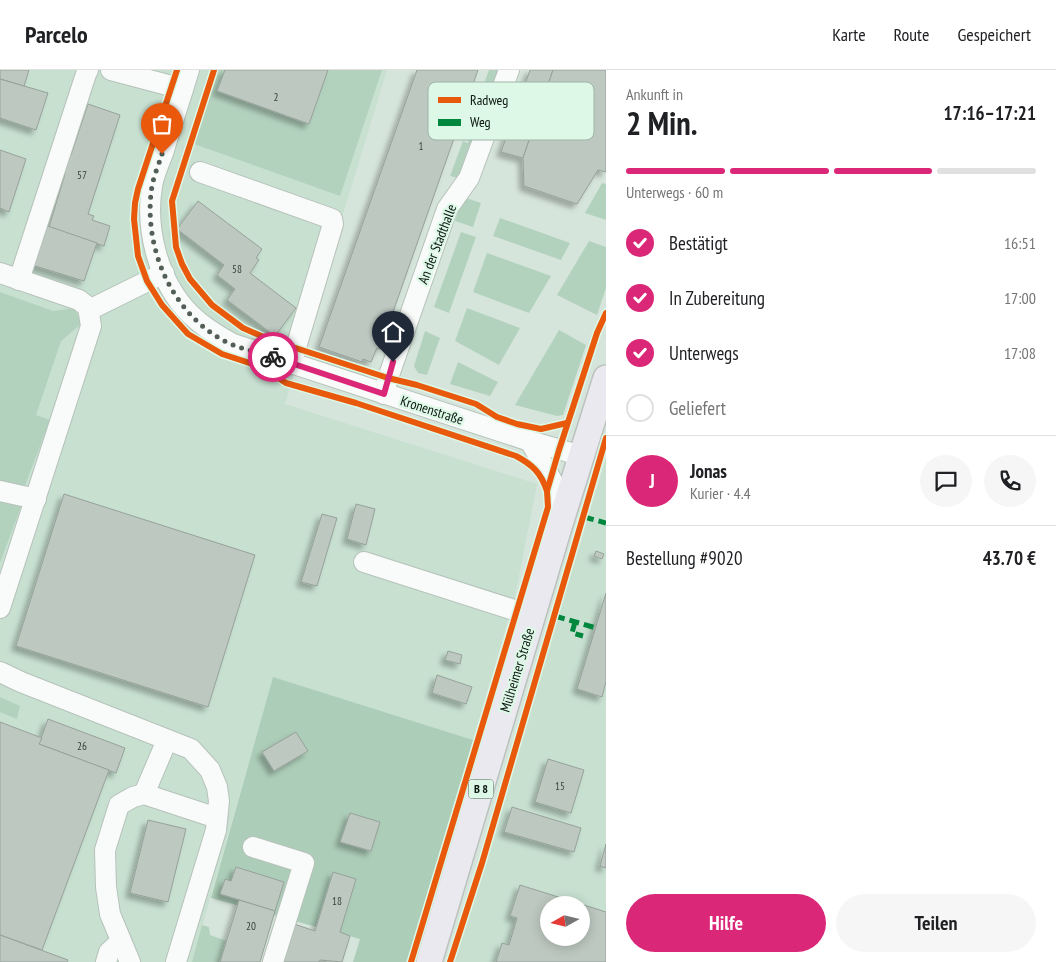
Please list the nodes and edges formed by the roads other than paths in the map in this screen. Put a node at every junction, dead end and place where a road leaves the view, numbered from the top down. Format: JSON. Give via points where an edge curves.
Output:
{"nodes":[{"id":1,"x":88,"y":70,"type":"edge"},
{"id":2,"x":111,"y":70,"type":"edge"},
{"id":3,"x":189,"y":70,"type":"edge"},
{"id":4,"x":510,"y":70,"type":"edge"},
{"id":5,"x":505,"y":82,"type":"edge"},
{"id":6,"x":183,"y":89,"type":"junction"},
{"id":7,"x":483,"y":140,"type":"edge"},
{"id":8,"x":200,"y":172,"type":"dead end"},
{"id":9,"x":0,"y":273,"type":"edge"},
{"id":10,"x":164,"y":273,"type":"junction"},
{"id":11,"x":19,"y":280,"type":"junction"},
{"id":12,"x":89,"y":310,"type":"junction"},
{"id":13,"x":291,"y":364,"type":"junction"},
{"id":14,"x":606,"y":378,"type":"edge"},
{"id":15,"x":384,"y":394,"type":"junction"},
{"id":16,"x":530,"y":441,"type":"junction"},
{"id":17,"x":582,"y":456,"type":"junction"},
{"id":18,"x":0,"y":491,"type":"edge"},
{"id":19,"x":36,"y":499,"type":"junction"},
{"id":20,"x":560,"y":524,"type":"junction"},
{"id":21,"x":364,"y":562,"type":"dead end"},
{"id":22,"x":0,"y":608,"type":"edge"},
{"id":23,"x":533,"y":616,"type":"junction"},
{"id":24,"x":0,"y":672,"type":"edge"},
{"id":25,"x":167,"y":740,"type":"junction"},
{"id":26,"x":144,"y":794,"type":"junction"},
{"id":27,"x":217,"y":818,"type":"junction"},
{"id":28,"x":253,"y":847,"type":"dead end"},
{"id":29,"x":121,"y":941,"type":"junction"},
{"id":30,"x":106,"y":962,"type":"edge"},
{"id":31,"x":130,"y":962,"type":"edge"},
{"id":32,"x":176,"y":962,"type":"edge"},
{"id":33,"x":273,"y":962,"type":"edge"},
{"id":34,"x":430,"y":962,"type":"edge"}],
"edges":[{"from":1,"to":11,"type":"street"},
{"from":2,"to":6,"type":"street"},
{"from":3,"to":6,"type":"street","name":"Kronenstraße"},
{"from":4,"to":5,"type":"street","name":"An der Stadthalle"},
{"from":6,"to":10,"type":"street","name":"Kronenstraße","via":[[152,186],[151,235]]},
{"from":7,"to":15,"type":"street","name":"An der Stadthalle","via":[[469,178],[432,226]]},
{"from":8,"to":13,"type":"street","via":[[332,219]]},
{"from":9,"to":11,"type":"street"},
{"from":10,"to":12,"type":"street"},
{"from":10,"to":13,"type":"street","name":"Kronenstraße","via":[[175,296],[189,313],[218,336]]},
{"from":11,"to":12,"type":"street","via":[[79,300]]},
{"from":12,"to":19,"type":"street","via":[[90,333]]},
{"from":13,"to":15,"type":"street","name":"Kronenstraße"},
{"from":14,"to":17,"type":"main road","name":"Mülheimer Straße","number":"B 8"},
{"from":15,"to":16,"type":"street","name":"Kronenstraße"},
{"from":16,"to":17,"type":"street","name":"Kronenstraße"},
{"from":16,"to":20,"type":"street","via":[[559,493]]},
{"from":17,"to":20,"type":"main road","name":"Mülheimer Straße","number":"B 8"},
{"from":18,"to":19,"type":"street"},
{"from":19,"to":22,"type":"street"},
{"from":20,"to":23,"type":"main road","name":"Mülheimer Straße","number":"B 8"},
{"from":21,"to":23,"type":"street"},
{"from":23,"to":34,"type":"main road","name":"Mülheimer Straße","number":"B 8"},
{"from":24,"to":25,"type":"street"},
{"from":25,"to":26,"type":"street"},
{"from":25,"to":27,"type":"street","via":[[190,749],[210,770],[217,787]]},
{"from":26,"to":27,"type":"street"},
{"from":26,"to":29,"type":"street","via":[[119,805],[105,850],[110,914]]},
{"from":27,"to":32,"type":"street"},
{"from":28,"to":33,"type":"street","via":[[304,862]]},
{"from":29,"to":30,"type":"street","via":[[109,952]]},
{"from":29,"to":31,"type":"street"}]}
